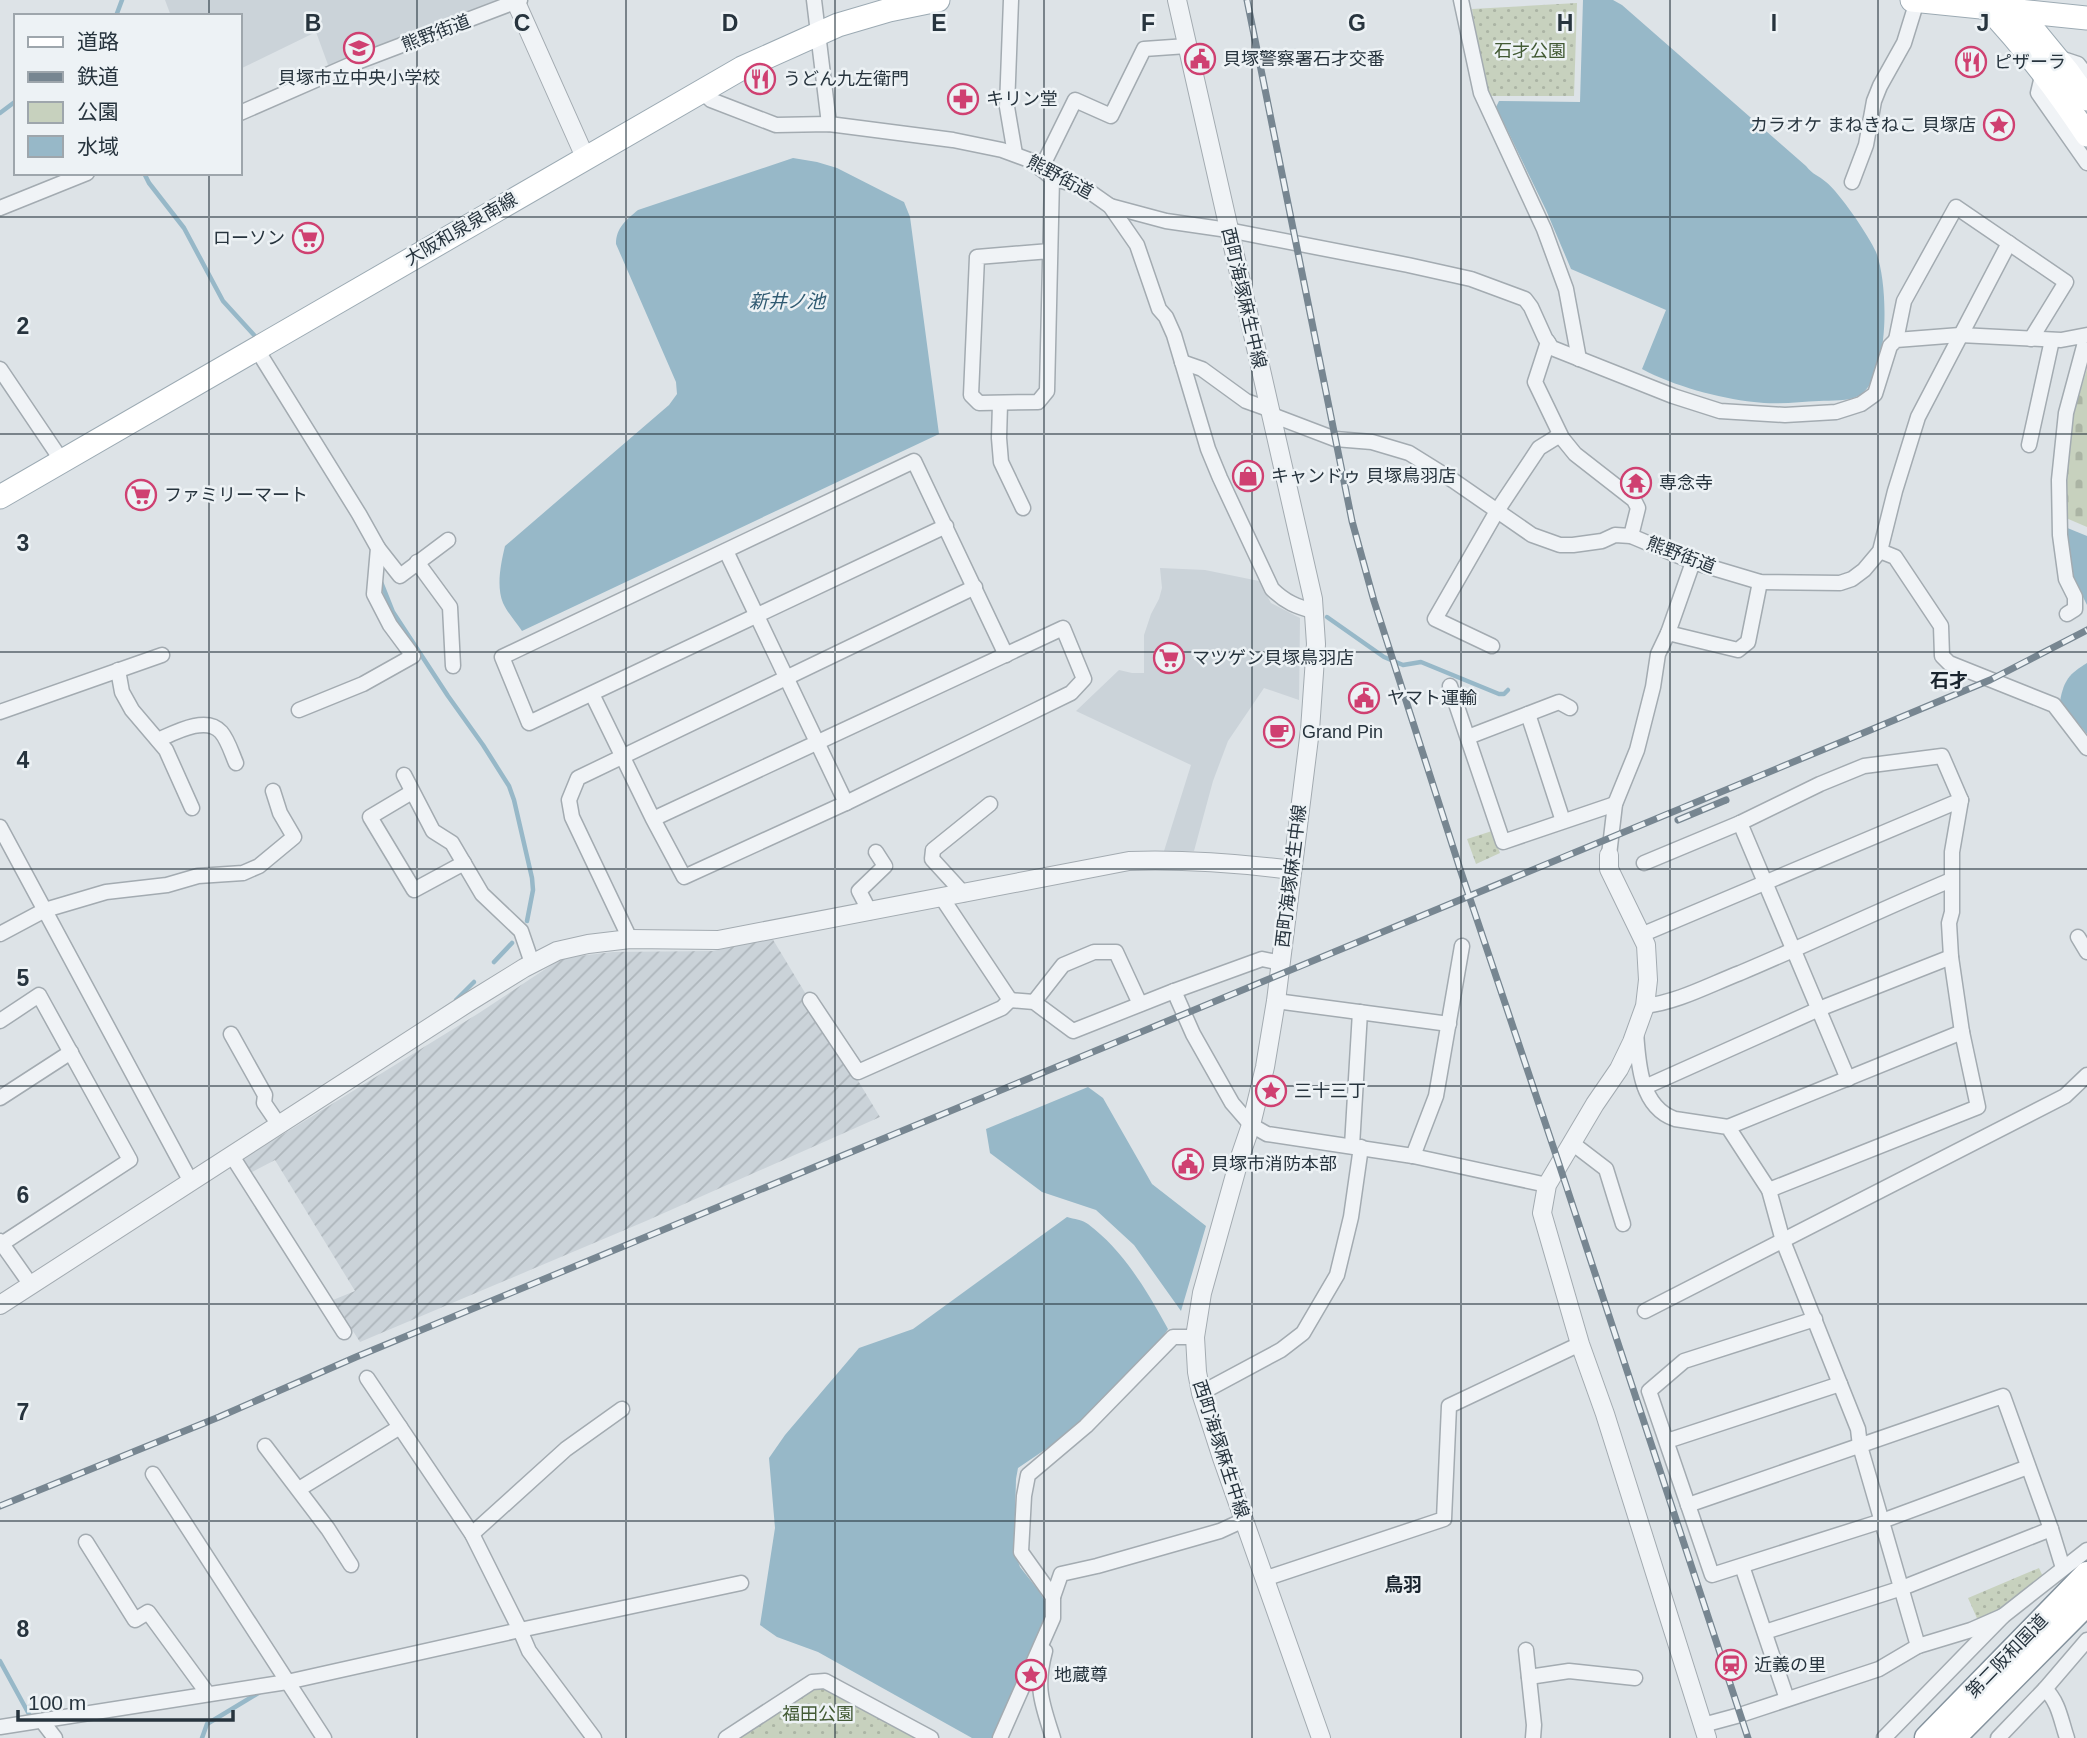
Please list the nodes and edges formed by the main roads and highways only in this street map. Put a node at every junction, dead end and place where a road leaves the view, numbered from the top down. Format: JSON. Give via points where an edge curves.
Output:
{"nodes":[{"id":1,"x":938,"y":0,"type":"edge"},
{"id":2,"x":1912,"y":0,"type":"edge"},
{"id":3,"x":1917,"y":1,"type":"edge"},
{"id":4,"x":1999,"y":5,"type":"edge"},
{"id":5,"x":2087,"y":18,"type":"edge"},
{"id":6,"x":2049,"y":64,"type":"junction"},
{"id":7,"x":2087,"y":99,"type":"edge"},
{"id":8,"x":2087,"y":135,"type":"edge"},
{"id":9,"x":0,"y":497,"type":"edge"},
{"id":10,"x":2077,"y":1584,"type":"edge"},
{"id":11,"x":2004,"y":1652,"type":"junction"},
{"id":12,"x":2006,"y":1693,"type":"junction"},
{"id":13,"x":1910,"y":1738,"type":"edge"},
{"id":14,"x":1927,"y":1738,"type":"edge"},
{"id":15,"x":1953,"y":1738,"type":"edge"},
{"id":16,"x":1973,"y":1738,"type":"edge"}],
"edges":[{"from":1,"to":9,"type":"main road","name":"大阪和泉泉南線","via":[[817,33],[742,68]]},
{"from":2,"to":3,"type":"main road"},
{"from":3,"to":4,"type":"main road"},
{"from":4,"to":5,"type":"main road"},
{"from":4,"to":6,"type":"main road"},
{"from":6,"to":7,"type":"main road"},
{"from":6,"to":8,"type":"main road"},
{"from":10,"to":11,"type":"highway","name":"第二阪和国道"},
{"from":10,"to":12,"type":"highway","name":"第二阪和国道","via":[[2042,1648],[2040,1668]]},
{"from":11,"to":13,"type":"highway"},
{"from":11,"to":14,"type":"highway","name":"第二阪和国道"},
{"from":12,"to":15,"type":"highway","name":"第二阪和国道"},
{"from":12,"to":16,"type":"highway"}]}
